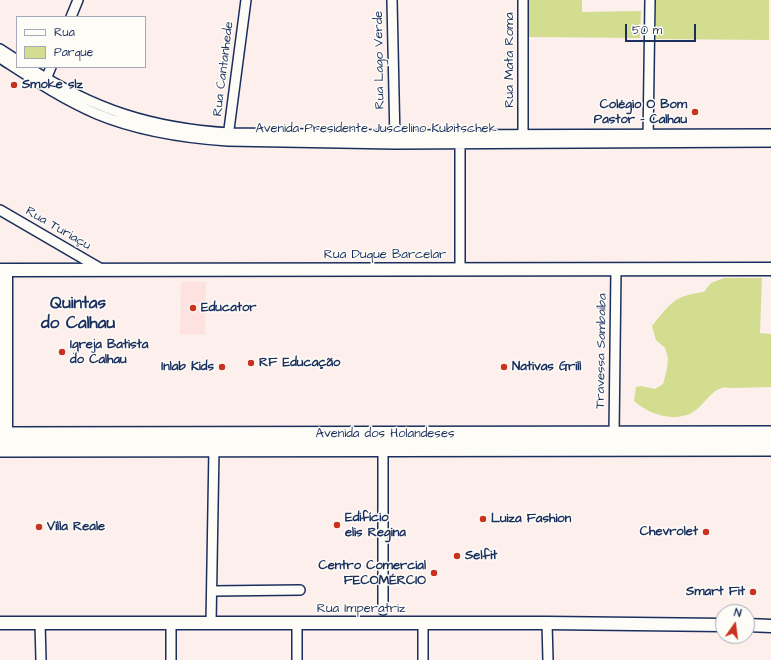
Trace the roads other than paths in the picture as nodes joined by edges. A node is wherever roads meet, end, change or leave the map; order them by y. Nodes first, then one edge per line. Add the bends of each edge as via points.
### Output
1 (78, 0) edge
2 (246, 0) edge
3 (392, 0) edge
4 (523, 0) edge
5 (650, 0) edge
6 (71, 16) edge
7 (0, 49) edge
8 (0, 58) edge
9 (16, 59) edge
10 (16, 67) edge
11 (19, 68) edge
12 (29, 68) edge
13 (51, 68) edge
14 (45, 82) junction
15 (771, 134) edge
16 (229, 137) junction
17 (460, 139) junction
18 (523, 139) junction
19 (648, 139) junction
20 (395, 140) junction
21 (771, 142) edge
22 (0, 210) edge
23 (460, 269) junction
24 (616, 269) junction
25 (771, 269) edge
26 (3, 270) edge
27 (103, 270) junction
28 (614, 434) junction
29 (771, 434) edge
30 (3, 435) edge
31 (214, 448) junction
32 (383, 448) junction
33 (752, 448) junction
34 (771, 448) edge
35 (0, 449) edge
36 (771, 453) edge
37 (300, 590) dead end
38 (212, 591) junction
39 (383, 610) dead end
40 (0, 623) edge
41 (40, 623) junction
42 (171, 623) junction
43 (211, 623) junction
44 (297, 623) junction
45 (423, 623) junction
46 (547, 623) junction
47 (715, 625) edge
48 (755, 625) edge
49 (771, 626) edge
50 (41, 660) edge
51 (171, 660) edge
52 (297, 660) edge
53 (423, 660) edge
54 (548, 660) edge

1 - 6 street
2 - 16 street, Rua Cantanhede
3 - 20 street, Rua Lago Verde
4 - 18 street, Rua Mata Roma
5 - 19 street
7 - 9 street
8 - 10 street, Avenida Presidente Juscelino Kubitschek
11 - 14 street, Avenida Presidente Juscelino Kubitschek
12 - 14 street, Avenida Presidente Juscelino Kubitschek
13 - 14 street
14 - 16 street, Avenida Presidente Juscelino Kubitschek via 124,115
15 - 19 street, Avenida Presidente Juscelino Kubitschek
16 - 20 street, Avenida Presidente Juscelino Kubitschek
17 - 18 street, Avenida Presidente Juscelino Kubitschek
17 - 20 street, Avenida Presidente Juscelino Kubitschek
17 - 23 street
18 - 19 street, Avenida Presidente Juscelino Kubitschek
19 - 21 street, Avenida Presidente Juscelino Kubitschek
22 - 27 street, Rua Turiaçu
23 - 24 street, Rua Duque Barcelar
23 - 27 street, Rua Duque Barcelar
24 - 25 street, Rua Duque Barcelar
24 - 28 street, Travessa Sambaíba
26 - 27 street, Rua Duque Barcelar
26 - 30 street
28 - 29 main road, Avenida dos Holandeses
28 - 30 main road, Avenida dos Holandeses
31 - 32 main road, Avenida dos Holandeses
31 - 35 main road, Avenida dos Holandeses
31 - 38 street
32 - 33 main road, Avenida dos Holandeses
32 - 39 street
33 - 34 main road, Avenida dos Holandeses
33 - 36 main road
37 - 38 street
38 - 43 street
40 - 41 street, Rua Imperatriz
41 - 42 street, Rua Imperatriz
41 - 50 street
42 - 43 street, Rua Imperatriz
42 - 51 street
43 - 44 street, Rua Imperatriz
44 - 45 street, Rua Imperatriz
44 - 52 street
45 - 46 street, Rua Imperatriz
45 - 53 street
46 - 47 street, Rua Imperatriz
46 - 54 street
48 - 49 street

